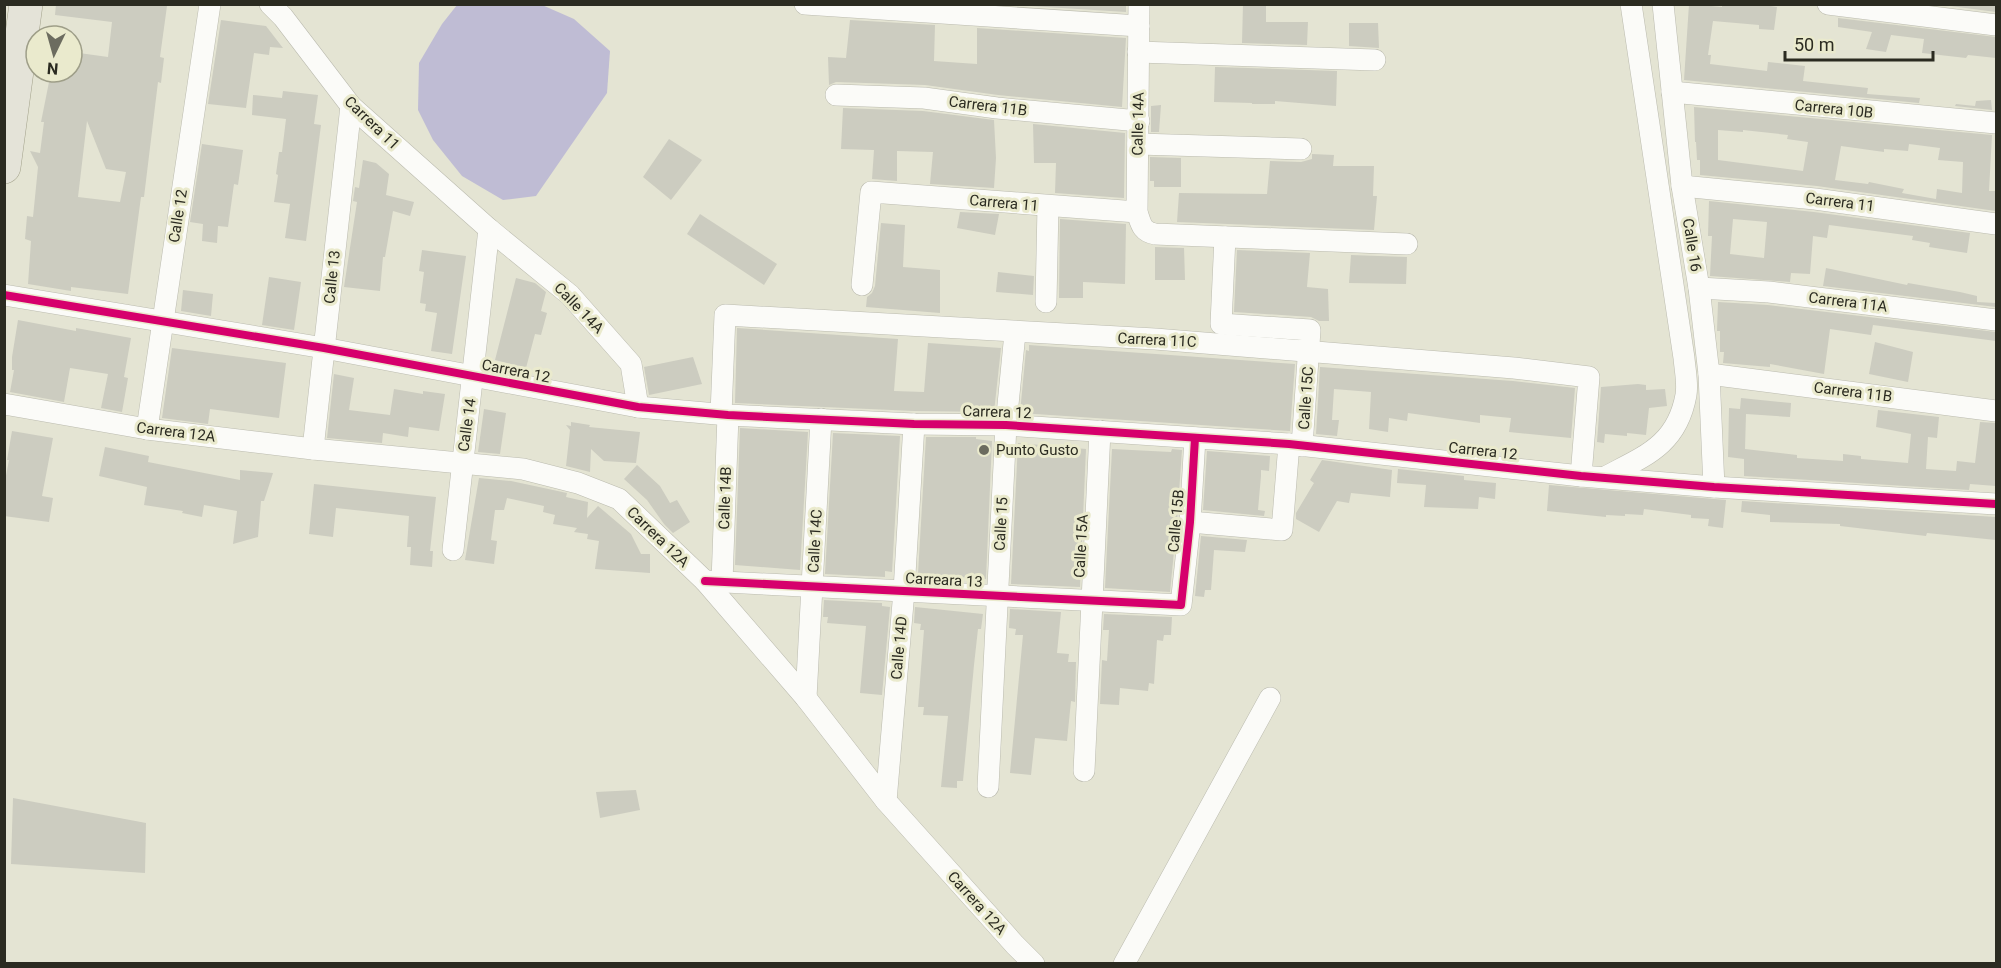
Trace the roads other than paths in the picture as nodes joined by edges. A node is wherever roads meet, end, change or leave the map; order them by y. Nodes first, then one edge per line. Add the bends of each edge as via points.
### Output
1 (26, 4) edge
2 (210, 4) edge
3 (270, 4) edge
4 (805, 4) edge
5 (1139, 4) edge
6 (1631, 4) edge
7 (1663, 4) edge
8 (1828, 4) edge
9 (1996, 25) edge
10 (1140, 26) junction
11 (1138, 52) junction
12 (1375, 60) dead end
13 (1671, 92) junction
14 (836, 95) dead end
15 (351, 106) junction
16 (1139, 121) junction
17 (1996, 123) edge
18 (1138, 144) junction
19 (1302, 149) dead end
20 (4, 167) edge
21 (1682, 186) junction
22 (1048, 206) junction
23 (1137, 212) junction
24 (1996, 224) edge
25 (489, 229) junction
26 (1225, 237) junction
27 (1407, 244) dead end
28 (862, 285) dead end
29 (1700, 288) junction
30 (4, 295) edge
31 (1046, 302) dead end
32 (725, 315) joint
33 (1996, 320) edge
34 (162, 321) junction
35 (1015, 333) junction
36 (324, 348) junction
37 (1310, 351) junction
38 (1709, 374) junction
39 (474, 376) junction
40 (4, 404) edge
41 (638, 407) junction
42 (1996, 411) edge
43 (725, 414) junction
44 (821, 419) junction
45 (914, 424) junction
46 (1006, 425) junction
47 (147, 429) junction
48 (1100, 431) junction
49 (1195, 438) junction
50 (1296, 445) junction
51 (313, 449) junction
52 (461, 463) junction
53 (1581, 476) junction
54 (1605, 477) junction
55 (1714, 487) junction
56 (1996, 504) edge
57 (1190, 522) junction
58 (453, 550) dead end
59 (713, 582) junction
60 (812, 587) junction
61 (904, 591) junction
62 (997, 596) junction
63 (1091, 601) junction
64 (1181, 605) joint
65 (806, 698) junction
66 (1270, 698) dead end
67 (1084, 771) dead end
68 (988, 787) dead end
69 (886, 801) junction
70 (1034, 963) edge
71 (1124, 963) edge

1 - 20 main road
2 - 34 street, Calle 12
3 - 15 street, Carrera 11
4 - 10 street
5 - 10 street, Calle 14A
6 - 54 street via 1686,394 1675,429 1654,451
7 - 13 street, Calle 16
8 - 9 street
10 - 11 street, Calle 14A
11 - 12 street
11 - 16 street, Calle 14A
13 - 17 street, Carrera 10B
13 - 21 street, Calle 16
14 - 16 street, Carrera 11B via 924,98
15 - 25 street, Carrera 11
15 - 36 street, Calle 13
16 - 18 street, Calle 14A
18 - 19 street
18 - 23 street, Calle 14A
21 - 24 street, Carrera 11 via 1815,199
21 - 29 street, Calle 16
22 - 23 street, Carrera 11
22 - 28 street, Carrera 11 via 871,192
22 - 31 street
23 - 26 street via 1148,233
25 - 39 street, Calle 14
25 - 41 street, Calle 14A via 570,295 631,364
26 - 27 street
26 - 37 street via 1221,324 1310,330
29 - 33 street, Carrera 11A via 1769,292
29 - 38 street, Calle 16
30 - 34 street, Carrera 12
32 - 35 street, Carrera 11C
32 - 43 street, Calle 14B
34 - 36 street, Carrera 12
34 - 47 street, Calle 12
35 - 37 street, Carrera 11C
35 - 46 street, Calle 15
36 - 39 street, Carrera 12
36 - 51 street, Calle 13
37 - 50 street, Calle 15C
37 - 53 street, Carrera 11C via 1589,377
38 - 42 street, Carrera 11B
38 - 55 street, Calle 16
39 - 41 street, Carrera 12
39 - 52 street, Calle 14
40 - 47 street, Carrera 12A
41 - 43 street, Carrera 12
43 - 44 street, Carrera 12
43 - 59 street, Calle 14B
44 - 45 street, Carrera 12
44 - 60 street, Calle 14C
45 - 46 street, Carrera 12
45 - 61 street, Calle 14D
46 - 48 street, Carrera 12
46 - 62 street, Calle 15
47 - 51 street, Carrera 12A
48 - 49 street, Carrera 12
48 - 63 street, Calle 15A
49 - 50 street, Carrera 12
49 - 57 street, Calle 15B
50 - 53 street, Carrera 12
50 - 57 street, Calle 15C via 1282,530
51 - 52 street, Carrera 12A
52 - 58 street, Calle 14
52 - 59 street, Carrera 12A via 523,469 578,483 619,499
53 - 54 street, Carrera 12
54 - 55 street, Carrera 12
55 - 56 street, Carrera 12
57 - 64 street, Calle 15B
59 - 60 street, Carreara 13
59 - 65 street, Carrera 12A
60 - 61 street, Carreara 13
60 - 65 street, Calle 14C
61 - 62 street, Carreara 13
61 - 69 street, Calle 14D
62 - 63 street, Carreara 13
62 - 68 street, Calle 15
63 - 64 street, Carreara 13
63 - 67 street, Calle 15A
65 - 69 street, Carrera 12A
66 - 71 street
69 - 70 street, Carrera 12A

